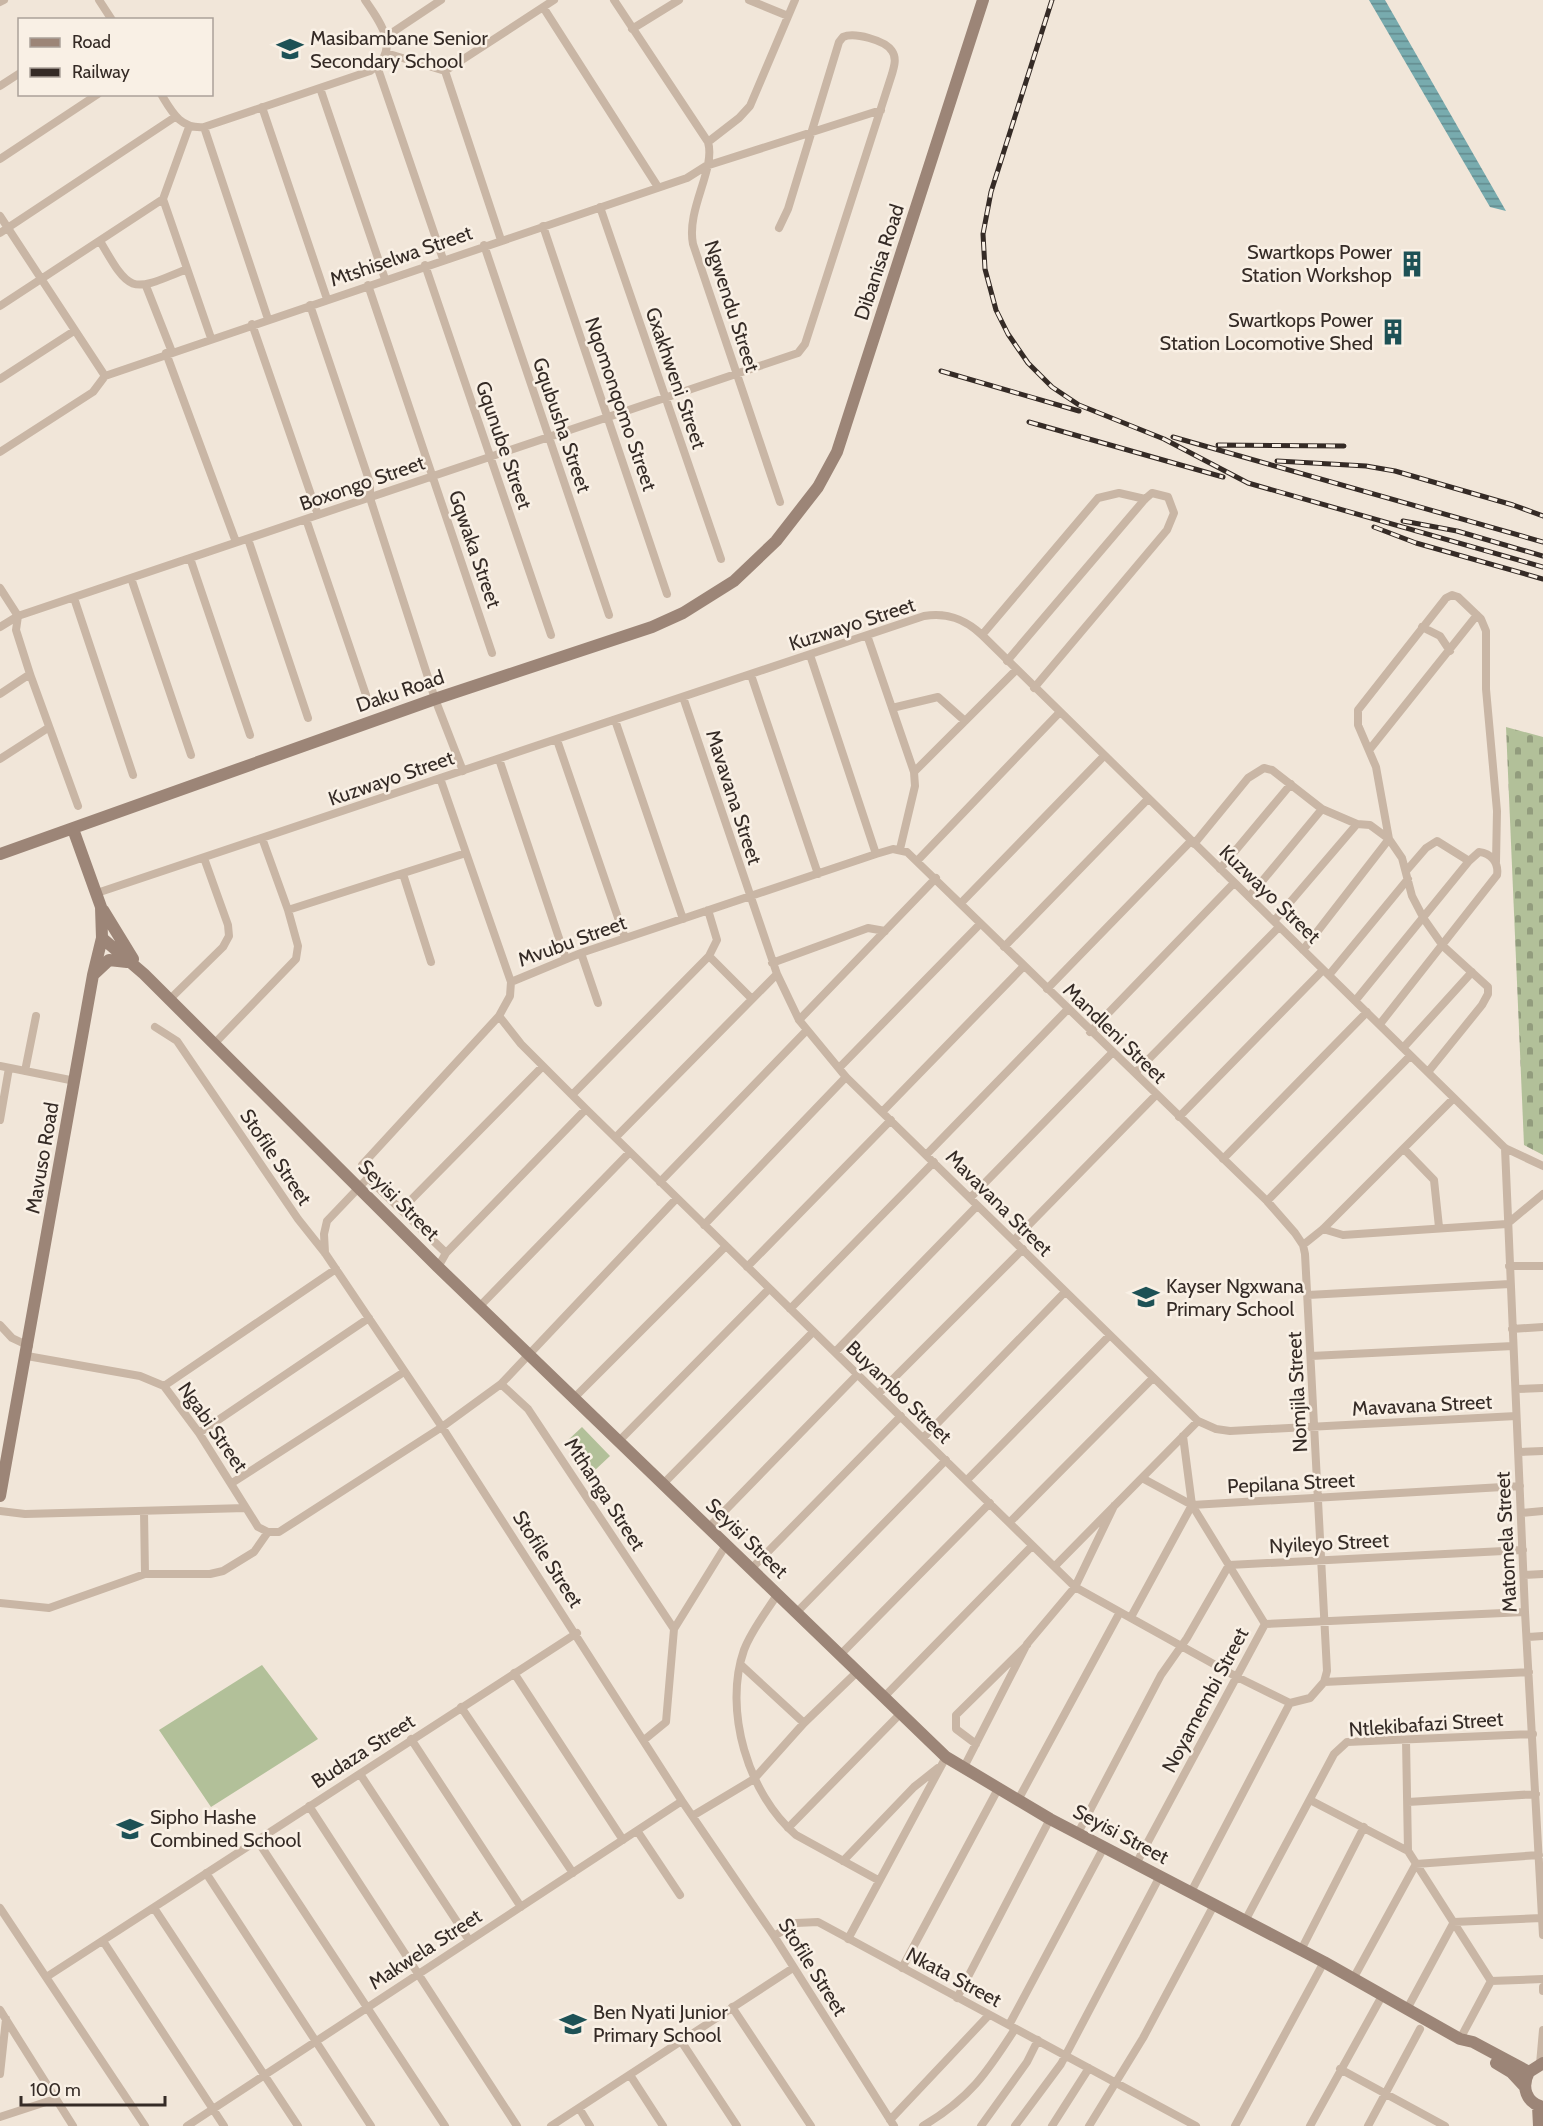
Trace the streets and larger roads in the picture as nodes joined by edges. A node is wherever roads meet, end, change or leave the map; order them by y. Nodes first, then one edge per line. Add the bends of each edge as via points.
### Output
1 (99, 0) edge
2 (365, 0) edge
3 (441, 0) edge
4 (554, 0) edge
5 (614, 0) edge
6 (679, 0) edge
7 (749, 0) edge
8 (795, 0) edge
9 (983, 0) edge
10 (543, 7) junction
11 (788, 16) junction
12 (107, 18) edge
13 (633, 29) junction
14 (387, 36) junction
15 (386, 53) junction
16 (377, 66) junction
17 (445, 71) junction
18 (18, 74) edge
19 (0, 86) edge
20 (320, 88) junction
21 (96, 96) edge
22 (162, 96) edge
23 (262, 107) junction
24 (881, 110) junction
25 (175, 117) junction
26 (189, 127) junction
27 (204, 127) junction
28 (812, 132) junction
29 (708, 142) junction
30 (0, 159) edge
31 (706, 166) junction
32 (658, 187) junction
33 (163, 200) junction
34 (600, 207) junction
35 (0, 216) edge
36 (543, 226) junction
37 (779, 228) dead end
38 (4, 230) edge
39 (501, 240) junction
40 (100, 241) junction
41 (483, 245) junction
42 (443, 259) junction
43 (425, 265) junction
44 (187, 269) junction
45 (385, 279) junction
46 (40, 280) junction
47 (368, 285) junction
48 (146, 286) junction
49 (327, 299) junction
50 (310, 305) junction
51 (0, 306) edge
52 (268, 319) junction
53 (252, 324) junction
54 (74, 331) junction
55 (211, 338) junction
56 (169, 352) junction
57 (736, 374) junction
58 (105, 376) junction
59 (0, 379) edge
60 (665, 398) junction
61 (608, 418) junction
62 (549, 438) junction
63 (0, 452) edge
64 (491, 457) junction
65 (433, 477) junction
66 (370, 498) junction
67 (1145, 499) junction
68 (780, 502) dead end
69 (318, 515) junction
70 (306, 519) junction
71 (790, 525) joint
72 (248, 539) junction
73 (236, 542) junction
74 (190, 558) junction
75 (721, 559) dead end
76 (131, 578) junction
77 (0, 588) edge
78 (667, 594) dead end
79 (74, 598) junction
80 (609, 615) dead end
81 (1477, 615) junction
82 (18, 616) junction
83 (0, 627) edge
84 (1422, 627) junction
85 (551, 635) dead end
86 (867, 635) junction
87 (982, 635) junction
88 (1450, 651) junction
89 (492, 653) dead end
90 (810, 655) junction
91 (1007, 661) junction
92 (1016, 670) junction
93 (30, 674) junction
94 (751, 675) junction
95 (1034, 688) junction
96 (0, 694) edge
97 (366, 695) dead end
98 (683, 697) junction
99 (435, 699) junction
100 (892, 708) junction
101 (1059, 713) junction
102 (308, 718) dead end
103 (615, 720) junction
104 (965, 721) junction
105 (48, 728) junction
106 (250, 735) dead end
107 (557, 740) junction
108 (1370, 749) junction
109 (191, 755) dead end
110 (1103, 757) junction
111 (0, 759) edge
112 (499, 759) junction
113 (463, 771) junction
114 (914, 772) junction
115 (133, 775) dead end
116 (440, 778) junction
117 (1291, 784) junction
118 (1147, 800) junction
119 (78, 806) dead end
120 (1322, 809) junction
121 (1357, 824) junction
122 (73, 829) junction
123 (262, 838) junction
124 (1389, 839) junction
125 (1193, 842) junction
126 (900, 849) junction
127 (466, 853) junction
128 (0, 854) edge
129 (876, 854) junction
130 (204, 858) junction
131 (917, 861) junction
132 (1469, 861) junction
133 (1496, 862) junction
134 (1220, 869) junction
135 (403, 874) junction
136 (818, 874) junction
137 (1407, 875) junction
138 (936, 878) junction
139 (1234, 883) junction
140 (97, 893) junction
141 (750, 897) junction
142 (1249, 897) junction
143 (961, 903) junction
144 (101, 907) junction
145 (288, 910) junction
146 (708, 910) junction
147 (683, 919) junction
148 (1424, 919) junction
149 (980, 924) junction
150 (1276, 924) junction
151 (885, 931) junction
152 (102, 938) junction
153 (625, 938) junction
154 (1443, 946) junction
155 (1004, 947) junction
156 (1303, 950) junction
157 (581, 953) junction
158 (709, 956) junction
159 (566, 959) junction
160 (130, 962) junction
161 (431, 962) dead end
162 (772, 963) junction
163 (1024, 966) junction
164 (1472, 972) junction
165 (1326, 973) junction
166 (144, 974) junction
167 (777, 974) junction
168 (93, 975) junction
169 (511, 981) junction
170 (1047, 989) junction
171 (751, 998) junction
172 (169, 1000) junction
173 (1355, 1001) junction
174 (598, 1003) dead end
175 (1067, 1010) junction
176 (1366, 1012) junction
177 (36, 1016) dead end
178 (499, 1016) junction
179 (799, 1020) junction
180 (1380, 1024) junction
181 (155, 1027) dead end
182 (807, 1030) junction
183 (1090, 1032) junction
184 (214, 1044) junction
185 (1404, 1048) junction
186 (1112, 1053) junction
187 (1410, 1056) junction
188 (543, 1066) junction
189 (5, 1067) edge
190 (839, 1068) junction
191 (25, 1071) junction
192 (1428, 1072) junction
193 (1135, 1073) junction
194 (846, 1077) junction
195 (75, 1081) junction
196 (572, 1095) junction
197 (1156, 1095) junction
198 (1454, 1098) junction
199 (586, 1109) junction
200 (883, 1112) junction
201 (1179, 1117) junction
202 (0, 1120) edge
203 (891, 1120) junction
204 (616, 1137) junction
205 (1505, 1148) junction
206 (1404, 1149) junction
207 (629, 1153) junction
208 (926, 1155) junction
209 (1223, 1160) junction
210 (934, 1162) junction
211 (1543, 1166) edge
212 (368, 1178) junction
213 (660, 1182) junction
214 (359, 1189) junction
215 (1543, 1194) edge
216 (970, 1198) junction
217 (676, 1199) junction
218 (1267, 1202) junction
219 (977, 1206) junction
220 (402, 1209) junction
221 (1507, 1224) junction
222 (704, 1225) junction
223 (1439, 1227) junction
224 (1323, 1229) junction
225 (1014, 1240) junction
226 (1303, 1245) junction
227 (725, 1247) junction
228 (1023, 1249) junction
229 (326, 1253) junction
230 (446, 1253) junction
231 (1509, 1266) junction
232 (1543, 1266) edge
233 (438, 1267) junction
234 (747, 1267) junction
235 (336, 1269) junction
236 (1510, 1284) junction
237 (769, 1289) junction
238 (1065, 1292) junction
239 (1308, 1295) junction
240 (480, 1306) junction
241 (790, 1309) junction
242 (369, 1318) junction
243 (0, 1325) edge
244 (1543, 1327) edge
245 (1512, 1329) junction
246 (813, 1332) junction
247 (1110, 1335) junction
248 (1513, 1346) junction
249 (28, 1351) junction
250 (528, 1352) junction
251 (835, 1352) junction
252 (1311, 1356) junction
253 (404, 1372) junction
254 (858, 1374) junction
255 (1154, 1378) junction
256 (501, 1384) junction
257 (164, 1386) junction
258 (1543, 1388) edge
259 (1516, 1389) junction
260 (878, 1394) junction
261 (574, 1398) junction
262 (901, 1416) junction
263 (1516, 1416) junction
264 (1198, 1421) junction
265 (442, 1427) junction
266 (1316, 1428) junction
267 (199, 1433) junction
268 (1183, 1436) junction
269 (923, 1437) junction
270 (618, 1442) junction
271 (1543, 1451) edge
272 (1519, 1452) junction
273 (946, 1460) junction
274 (1142, 1478) junction
275 (967, 1480) junction
276 (232, 1483) junction
277 (663, 1484) junction
278 (1520, 1486) junction
279 (0, 1496) edge
280 (1319, 1499) junction
281 (990, 1503) junction
282 (1192, 1505) junction
283 (1114, 1506) junction
284 (246, 1508) junction
285 (0, 1511) edge
286 (144, 1511) junction
287 (1543, 1512) edge
288 (1522, 1513) junction
289 (1010, 1522) junction
290 (708, 1528) junction
291 (268, 1532) junction
292 (726, 1545) junction
293 (1032, 1546) junction
294 (1523, 1550) junction
295 (1322, 1559) junction
296 (1229, 1565) junction
297 (1055, 1566) junction
298 (751, 1569) junction
299 (145, 1574) junction
300 (1543, 1574) edge
301 (1524, 1575) junction
302 (1075, 1587) junction
303 (777, 1594) junction
304 (0, 1603) edge
305 (1119, 1612) junction
306 (1525, 1612) junction
307 (795, 1613) junction
308 (1131, 1617) junction
309 (1324, 1621) junction
310 (1265, 1623) junction
311 (674, 1629) junction
312 (577, 1633) junction
313 (1543, 1636) edge
314 (1528, 1637) junction
315 (1027, 1644) junction
316 (1182, 1644) junction
317 (839, 1656) junction
318 (741, 1665) junction
319 (1529, 1671) junction
320 (514, 1673) junction
321 (856, 1673) junction
322 (1237, 1677) junction
323 (1324, 1682) junction
324 (884, 1698) junction
325 (1543, 1702) edge
326 (1290, 1703) junction
327 (1531, 1703) junction
328 (461, 1707) junction
329 (901, 1713) junction
330 (804, 1723) junction
331 (1533, 1734) junction
332 (411, 1739) junction
333 (644, 1740) junction
334 (1406, 1740) junction
335 (976, 1744) junction
336 (943, 1762) junction
337 (963, 1769) junction
338 (1539, 1769) edge
339 (360, 1774) junction
340 (754, 1779) junction
341 (998, 1789) junction
342 (1536, 1794) junction
343 (1018, 1800) junction
344 (1310, 1800) junction
345 (682, 1801) junction
346 (1408, 1802) junction
347 (309, 1806) junction
348 (694, 1815) junction
349 (1050, 1819) junction
350 (1364, 1827) junction
351 (788, 1828) junction
352 (1540, 1830) edge
353 (638, 1832) junction
354 (1078, 1833) junction
355 (257, 1840) junction
356 (623, 1840) junction
357 (1104, 1847) junction
358 (1408, 1851) junction
359 (1539, 1855) junction
360 (843, 1861) junction
361 (1136, 1864) junction
362 (1416, 1864) junction
363 (206, 1873) junction
364 (573, 1873) junction
365 (1160, 1876) junction
366 (878, 1880) junction
367 (1542, 1890) edge
368 (1191, 1892) junction
369 (680, 1895) dead end
370 (1214, 1905) junction
371 (521, 1907) junction
372 (0, 1908) edge
373 (154, 1908) junction
374 (1542, 1918) edge
375 (1245, 1921) junction
376 (1454, 1922) junction
377 (1543, 1935) edge
378 (774, 1936) junction
379 (848, 1939) junction
380 (469, 1940) junction
381 (103, 1941) junction
382 (1300, 1950) junction
383 (1323, 1962) junction
384 (793, 1968) junction
385 (902, 1968) junction
386 (418, 1974) junction
387 (48, 1976) junction
388 (1353, 1979) junction
389 (1543, 1979) edge
390 (1495, 1981) junction
391 (1382, 1996) junction
392 (957, 1998) junction
393 (367, 2006) junction
394 (732, 2007) junction
395 (1407, 2009) junction
396 (0, 2010) edge
397 (989, 2015) junction
398 (6, 2019) junction
399 (1012, 2027) junction
400 (1419, 2029) dead end
401 (1543, 2030) edge
402 (1460, 2038) junction
403 (315, 2040) junction
404 (1038, 2040) junction
405 (681, 2041) junction
406 (1066, 2054) junction
407 (1541, 2064) edge
408 (1089, 2068) junction
409 (1340, 2069) junction
410 (1529, 2072) junction
411 (0, 2074) edge
412 (264, 2074) junction
413 (630, 2074) junction
414 (1117, 2084) junction
415 (1524, 2086) junction
416 (1385, 2094) junction
417 (55, 2098) junction
418 (1541, 2107) edge
419 (213, 2108) junction
420 (579, 2108) junction
421 (0, 2116) edge
422 (1429, 2122) edge
423 (892, 2123) edge
424 (73, 2126) edge
425 (145, 2126) edge
426 (187, 2126) edge
427 (224, 2126) edge
428 (298, 2126) edge
429 (371, 2126) edge
430 (445, 2126) edge
431 (518, 2126) edge
432 (551, 2126) edge
433 (590, 2126) edge
434 (663, 2126) edge
435 (737, 2126) edge
436 (811, 2126) edge
437 (923, 2126) edge
438 (981, 2126) edge
439 (1015, 2126) edge
440 (1052, 2126) edge
441 (1089, 2126) edge
442 (1196, 2126) edge
443 (1234, 2126) edge
444 (1310, 2126) edge
445 (1368, 2126) edge
446 (1445, 2126) edge
447 (1539, 2126) edge

1 - 12 street
2 - 14 street
3 - 14 street
4 - 10 street
5 - 13 street
6 - 13 street
7 - 11 street
8 - 11 street
9 - 71 street, Dibanisa Road via 847,426 829,469
10 - 17 street
10 - 32 street
11 - 29 street via 750,106
13 - 29 street
14 - 15 street
15 - 16 street
15 - 17 street
16 - 20 street
16 - 42 street
17 - 39 street
18 - 19 street
20 - 23 street
20 - 45 street
21 - 30 street
22 - 25 street
23 - 27 street
23 - 49 street
24 - 28 street, Mtshiselwa Street
24 - 28 street via 895,64 893,52 885,45 848,35 839,42
24 - 57 street, Boxongo Street via 802,350
25 - 26 street
25 - 38 street
26 - 27 street
26 - 33 street
27 - 52 street
28 - 31 street, Mtshiselwa Street
28 - 37 street
29 - 31 street, Ngwendu Street
31 - 32 street, Mtshiselwa Street via 687,178
31 - 57 street, Ngwendu Street via 691,237
32 - 34 street, Mtshiselwa Street
33 - 40 street
33 - 44 street
34 - 36 street, Mtshiselwa Street
34 - 60 street, Gxakhweni Street
35 - 38 street
36 - 39 street, Mtshiselwa Street
36 - 61 street, Nqomonqomo Street
38 - 46 street
39 - 41 street, Mtshiselwa Street
40 - 46 street
40 - 48 street via 123,278
41 - 42 street, Mtshiselwa Street
41 - 62 street, Gqubusha Street
42 - 43 street, Mtshiselwa Street
43 - 45 street, Mtshiselwa Street
43 - 64 street, Gqunube Street
44 - 48 street
44 - 55 street
45 - 47 street, Mtshiselwa Street
46 - 51 street
46 - 54 street
47 - 49 street, Mtshiselwa Street
47 - 65 street, Gqwaka Street
48 - 56 street
49 - 50 street, Mtshiselwa Street
50 - 52 street, Mtshiselwa Street
50 - 66 street via 370,483
52 - 53 street, Mtshiselwa Street
53 - 55 street, Mtshiselwa Street
53 - 69 street
54 - 58 street
54 - 59 street
55 - 56 street, Mtshiselwa Street
56 - 58 street, Mtshiselwa Street
56 - 73 street
57 - 60 street, Boxongo Street
57 - 68 street, Ngwendu Street
58 - 63 street via 93,392
60 - 61 street, Boxongo Street
60 - 75 street, Gxakhweni Street
61 - 62 street, Boxongo Street
61 - 78 street, Nqomonqomo Street
62 - 64 street, Boxongo Street
62 - 80 street, Gqubusha Street
64 - 65 street, Boxongo Street
64 - 85 street, Gqunube Street
65 - 66 street, Boxongo Street
65 - 89 street, Gqwaka Street
66 - 69 street, Boxongo Street
66 - 99 street
67 - 87 street via 1119,493 1098,498
67 - 91 street
67 - 95 street via 1152,493 1168,497 1174,513 1170,525 1135,572
69 - 70 street, Boxongo Street
70 - 72 street, Boxongo Street
70 - 97 street
71 - 99 street, Daku Road via 734,581 683,613 652,627
72 - 73 street, Boxongo Street
72 - 102 street
73 - 74 street, Boxongo Street
74 - 76 street, Boxongo Street
74 - 106 street
76 - 79 street, Boxongo Street
76 - 109 street
77 - 82 street
79 - 82 street, Boxongo Street
79 - 115 street
81 - 84 street via 1452,596
81 - 88 street
81 - 133 street via 1488,639 1486,689 1497,811
82 - 83 street, Boxongo Street
82 - 93 street via 16,630
84 - 88 street via 1440,636
84 - 108 street via 1358,710 1358,725
86 - 87 street, Kuzwayo Street via 938,614 959,619
86 - 90 street, Kuzwayo Street
86 - 100 street
87 - 91 street, Kuzwayo Street
88 - 108 street
90 - 94 street, Kuzwayo Street
90 - 129 street
91 - 92 street, Kuzwayo Street
92 - 95 street, Kuzwayo Street
92 - 104 street
93 - 96 street
93 - 105 street
94 - 98 street, Kuzwayo Street
94 - 136 street
95 - 101 street, Kuzwayo Street
98 - 103 street, Kuzwayo Street
98 - 141 street, Mavavana Street
99 - 113 street
99 - 122 street, Daku Road
100 - 104 street via 938,697
100 - 114 street
101 - 110 street, Kuzwayo Street
101 - 131 street
103 - 107 street, Kuzwayo Street
103 - 147 street
104 - 114 street
105 - 111 street
105 - 119 street
107 - 112 street, Kuzwayo Street
107 - 153 street
108 - 124 street
110 - 118 street, Kuzwayo Street
110 - 143 street
112 - 113 street, Kuzwayo Street
112 - 159 street
113 - 116 street, Kuzwayo Street
114 - 126 street via 915,786
116 - 123 street, Kuzwayo Street
116 - 127 street
117 - 120 street
117 - 125 street via 1269,768 1256,771
117 - 134 street
118 - 125 street, Kuzwayo Street
118 - 155 street
120 - 121 street
120 - 142 street
121 - 124 street via 1370,825
121 - 150 street
122 - 128 street, Daku Road
122 - 140 street, Mavuso Road
123 - 130 street, Kuzwayo Street
123 - 145 street
124 - 137 street via 1402,858
124 - 156 street
125 - 134 street, Kuzwayo Street
125 - 170 street
126 - 129 street, Mvubu Street
126 - 131 street, Mandleni Street
127 - 135 street
127 - 169 street
129 - 136 street, Mvubu Street
130 - 140 street, Kuzwayo Street
130 - 172 street via 229,936 224,947
131 - 138 street, Mandleni Street
132 - 133 street via 1481,852
132 - 137 street via 1437,842 1426,848
132 - 148 street
133 - 154 street via 1497,875
134 - 139 street, Kuzwayo Street
135 - 145 street
135 - 161 street
136 - 141 street, Mvubu Street
137 - 148 street
137 - 165 street
138 - 143 street, Mandleni Street
138 - 151 street
139 - 142 street, Kuzwayo Street
139 - 183 street
140 - 144 street, Mavuso Road
141 - 146 street, Mvubu Street
141 - 162 street, Mavavana Street
142 - 150 street, Kuzwayo Street
143 - 149 street, Mandleni Street
144 - 152 street, Mavuso Road
144 - 166 street
145 - 184 street via 298,946 296,959
146 - 147 street, Mvubu Street
146 - 158 street via 717,940
147 - 153 street, Mvubu Street
148 - 154 street
148 - 173 street
149 - 155 street, Mandleni Street
149 - 190 street
150 - 156 street, Kuzwayo Street
150 - 193 street
151 - 162 street via 868,928
151 - 179 street
152 - 160 street, Seyisi Street
152 - 168 street, Mavuso Road
153 - 157 street, Mvubu Street
154 - 164 street
154 - 180 street
155 - 163 street, Mandleni Street
156 - 165 street, Kuzwayo Street
157 - 159 street, Mvubu Street
157 - 174 street
158 - 171 street
158 - 196 street
159 - 169 street, Mvubu Street
160 - 166 street, Seyisi Street
160 - 168 street via 109,960
162 - 167 street, Mavavana Street
163 - 170 street, Mandleni Street
163 - 200 street
164 - 185 street
164 - 192 street via 1486,983 1486,999
165 - 173 street, Kuzwayo Street
165 - 201 street
166 - 172 street, Seyisi Street
167 - 171 street
167 - 179 street, Mavavana Street
168 - 195 street, Mavuso Road
169 - 178 street, Mvubu Street via 510,996
170 - 175 street, Mandleni Street
171 - 204 street
172 - 184 street, Seyisi Street
173 - 176 street, Kuzwayo Street
175 - 183 street, Mandleni Street
175 - 208 street
176 - 180 street, Kuzwayo Street
176 - 209 street
177 - 191 street
178 - 188 street, Buyambo Street
178 - 212 street, Mvubu Street via 362,1165
179 - 182 street, Mavavana Street
180 - 185 street, Kuzwayo Street
181 - 229 street, Stofile Street via 177,1041 298,1219
182 - 190 street, Mavavana Street
182 - 213 street
183 - 186 street, Mandleni Street
184 - 214 street, Seyisi Street
185 - 187 street, Kuzwayo Street
186 - 193 street, Mandleni Street
186 - 216 street
187 - 192 street, Kuzwayo Street
187 - 218 street
188 - 196 street, Buyambo Street
188 - 220 street
189 - 191 street
189 - 202 street
190 - 194 street, Mavavana Street
191 - 195 street
192 - 198 street, Kuzwayo Street
193 - 197 street, Mandleni Street
194 - 200 street, Mavavana Street
194 - 222 street
195 - 249 street, Mavuso Road
196 - 199 street, Buyambo Street
197 - 201 street, Mandleni Street
197 - 225 street
198 - 205 street, Kuzwayo Street
198 - 206 street
199 - 204 street, Buyambo Street
199 - 230 street
200 - 203 street, Mavavana Street
201 - 209 street, Mandleni Street
203 - 208 street, Mavavana Street
203 - 234 street
204 - 207 street, Buyambo Street
205 - 211 street, Kuzwayo Street
205 - 221 street, Matomela Street
206 - 223 street via 1434,1179
206 - 224 street
207 - 213 street, Buyambo Street
207 - 240 street
208 - 210 street, Mavavana Street
209 - 218 street, Mandleni Street
210 - 216 street, Mavavana Street
210 - 241 street
212 - 214 street, Mvubu Street
212 - 220 street
213 - 217 street, Buyambo Street
214 - 229 street, Mvubu Street via 327,1221
214 - 233 street, Seyisi Street
215 - 221 street
216 - 219 street, Mavavana Street
217 - 222 street, Buyambo Street
217 - 250 street
218 - 226 street, Mandleni Street
219 - 225 street, Mavavana Street
219 - 251 street
220 - 230 street
221 - 223 street
221 - 231 street, Matomela Street
222 - 227 street, Buyambo Street
223 - 224 street via 1343,1235
224 - 226 street
225 - 228 street, Mavavana Street
226 - 239 street, Nomjila Street
227 - 234 street, Buyambo Street
227 - 261 street
228 - 238 street, Mavavana Street
228 - 260 street
229 - 235 street, Stofile Street
230 - 233 street
231 - 232 street
231 - 236 street, Matomela Street
233 - 240 street, Seyisi Street
234 - 237 street, Buyambo Street
235 - 242 street, Stofile Street
235 - 257 street
236 - 239 street
236 - 245 street, Matomela Street
237 - 241 street, Buyambo Street
237 - 270 street
238 - 247 street, Mavavana Street
238 - 269 street
239 - 252 street, Nomjila Street
240 - 250 street, Seyisi Street
241 - 246 street, Buyambo Street
242 - 253 street, Stofile Street
242 - 267 street
243 - 249 street
244 - 245 street
245 - 248 street, Matomela Street
246 - 251 street, Buyambo Street
246 - 277 street
247 - 255 street, Mavavana Street
247 - 275 street
248 - 252 street
248 - 259 street, Matomela Street
249 - 257 street, Ngabi Street via 140,1376
249 - 279 street, Mavuso Road
250 - 256 street
250 - 261 street, Seyisi Street
251 - 254 street, Buyambo Street
252 - 266 street, Nomjila Street
253 - 265 street, Stofile Street
253 - 276 street
254 - 260 street, Buyambo Street
254 - 290 street
255 - 264 street, Mavavana Street
255 - 289 street
256 - 265 street
256 - 311 street, Mthanga Street via 528,1408
257 - 267 street, Ngabi Street
258 - 259 street
259 - 263 street, Matomela Street
260 - 262 street, Buyambo Street
261 - 270 street, Seyisi Street
262 - 269 street, Buyambo Street
262 - 298 street
263 - 266 street, Mavavana Street
263 - 272 street, Matomela Street
264 - 266 street, Mavavana Street via 1230,1431
264 - 268 street
265 - 291 street via 279,1532
265 - 312 street, Stofile Street
266 - 280 street, Nomjila Street
267 - 276 street, Ngabi Street
268 - 274 street
268 - 282 street
269 - 273 street, Buyambo Street
270 - 277 street, Seyisi Street
271 - 272 street
272 - 278 street, Matomela Street
273 - 275 street, Buyambo Street
273 - 307 street
274 - 282 street
274 - 283 street
275 - 281 street, Buyambo Street
276 - 284 street, Ngabi Street
277 - 290 street, Seyisi Street
278 - 280 street, Pepilana Street
278 - 288 street, Matomela Street
280 - 282 street, Pepilana Street
280 - 295 street, Nomjila Street
281 - 289 street, Buyambo Street
281 - 317 street
282 - 296 street
282 - 308 street
283 - 297 street
283 - 302 street
284 - 286 street
284 - 291 street, Ngabi Street via 258,1527
285 - 286 street
286 - 299 street
287 - 288 street
288 - 294 street, Matomela Street
289 - 293 street, Buyambo Street
290 - 292 street, Seyisi Street
291 - 299 street via 254,1552 223,1572
292 - 298 street, Seyisi Street
292 - 311 street
293 - 297 street, Buyambo Street
293 - 324 street
294 - 295 street, Nyileyo Street
294 - 301 street, Matomela Street
295 - 296 street, Nyileyo Street
295 - 309 street, Nomjila Street
296 - 310 street
296 - 316 street
297 - 302 street, Buyambo Street
298 - 303 street, Seyisi Street
299 - 304 street via 49,1608
300 - 301 street
301 - 306 street, Matomela Street
302 - 305 street, Buyambo Street
302 - 315 street
303 - 307 street, Seyisi Street
303 - 318 street via 745,1647
305 - 308 street, Buyambo Street
305 - 343 street
306 - 309 street, Noyamembi Street
306 - 314 street, Matomela Street
307 - 317 street, Seyisi Street
308 - 316 street, Buyambo Street
309 - 310 street, Noyamembi Street
309 - 323 street, Nomjila Street
310 - 322 street, Noyamembi Street
311 - 333 street via 666,1722
312 - 320 street, Budaza Street
312 - 333 street, Stofile Street
313 - 314 street
314 - 319 street, Matomela Street
315 - 335 street
315 - 335 street via 956,1715 956,1730
316 - 322 street, Buyambo Street
316 - 354 street via 1161,1675
317 - 321 street, Seyisi Street
318 - 330 street
318 - 340 street via 736,1713
319 - 323 street
319 - 327 street, Matomela Street
320 - 328 street, Budaza Street
320 - 356 street
321 - 324 street, Seyisi Street
321 - 330 street
322 - 326 street, Buyambo Street
322 - 361 street, Noyamembi Street
323 - 326 street via 1310,1698
324 - 329 street, Seyisi Street
325 - 327 street
326 - 368 street
327 - 331 street, Matomela Street
328 - 332 street, Budaza Street
328 - 364 street
329 - 336 street, Seyisi Street
329 - 351 street
330 - 340 street
331 - 334 street, Ntlekibafazi Street
331 - 338 street, Matomela Street
332 - 339 street, Budaza Street
332 - 371 street
333 - 345 street, Stofile Street
334 - 344 street, Ntlekibafazi Street via 1347,1742 1334,1754
334 - 346 street
335 - 337 street
336 - 337 street, Seyisi Street
336 - 360 street
336 - 366 street
337 - 341 street, Seyisi Street
338 - 342 street, Matomela Street
339 - 347 street, Budaza Street
339 - 380 street
340 - 348 street
340 - 351 street
341 - 343 street, Seyisi Street
341 - 385 street
342 - 346 street
342 - 352 street, Matomela Street
343 - 349 street, Seyisi Street
344 - 350 street
344 - 375 street, Ntlekibafazi Street
345 - 348 street, Stofile Street
345 - 353 street, Makwela Street
346 - 358 street
347 - 355 street, Budaza Street
347 - 386 street
348 - 378 street, Stofile Street
349 - 354 street, Seyisi Street
349 - 392 street
350 - 358 street
350 - 382 street
351 - 360 street
352 - 359 street, Matomela Street
353 - 356 street, Makwela Street
353 - 369 street
354 - 357 street, Seyisi Street
355 - 363 street, Budaza Street
355 - 393 street
356 - 364 street, Makwela Street
357 - 361 street, Seyisi Street
357 - 399 street
358 - 362 street
359 - 362 street
359 - 367 street, Matomela Street
360 - 366 street
361 - 365 street, Seyisi Street
362 - 376 street
362 - 388 street
363 - 373 street, Budaza Street
363 - 403 street
364 - 371 street, Makwela Street
365 - 368 street, Seyisi Street
365 - 406 street
366 - 379 street
367 - 374 street, Matomela Street
368 - 370 street, Seyisi Street
370 - 375 street, Seyisi Street
370 - 414 street
371 - 380 street, Makwela Street
372 - 387 street
373 - 381 street, Budaza Street
373 - 412 street
374 - 376 street
374 - 377 street, Matomela Street
375 - 382 street, Seyisi Street
376 - 390 street
376 - 395 street
378 - 379 street, Nkata Street via 796,1923 810,1921
378 - 384 street, Stofile Street
379 - 385 street, Nkata Street
380 - 386 street, Makwela Street
381 - 387 street, Budaza Street
381 - 419 street
382 - 383 street, Seyisi Street
383 - 388 street, Seyisi Street
383 - 443 street
384 - 394 street
384 - 423 street, Stofile Street
385 - 392 street, Nkata Street
386 - 393 street, Makwela Street
386 - 431 street
387 - 425 street
388 - 391 street, Seyisi Street
389 - 390 street
390 - 402 street
391 - 395 street, Seyisi Street
391 - 409 street
392 - 397 street, Nkata Street
393 - 403 street, Makwela Street
393 - 430 street
394 - 405 street
394 - 436 street
395 - 402 street, Seyisi Street
396 - 398 street
397 - 399 street, Nkata Street
397 - 423 street
398 - 411 street
398 - 417 street
399 - 404 street, Nkata Street
399 - 437 street via 977,2085 952,2108
400 - 416 street
401 - 407 street
402 - 410 street, Seyisi Street
402 - 415 street, Seyisi Street via 1511,2072
403 - 412 street, Makwela Street
403 - 429 street
404 - 406 street, Nkata Street
404 - 438 street
405 - 413 street
405 - 435 street
406 - 408 street, Nkata Street
406 - 439 street via 1052,2079
407 - 410 street
408 - 414 street, Nkata Street
408 - 440 street
409 - 416 street
409 - 444 street
410 - 415 street
412 - 419 street, Makwela Street
412 - 428 street
413 - 420 street
413 - 434 street
414 - 441 street
414 - 442 street, Nkata Street
415 - 418 street, Seyisi Street via 1528,2098
416 - 422 street
416 - 445 street
417 - 421 street
417 - 424 street
418 - 447 street
419 - 426 street, Makwela Street
419 - 427 street
420 - 432 street
420 - 433 street
422 - 446 street

